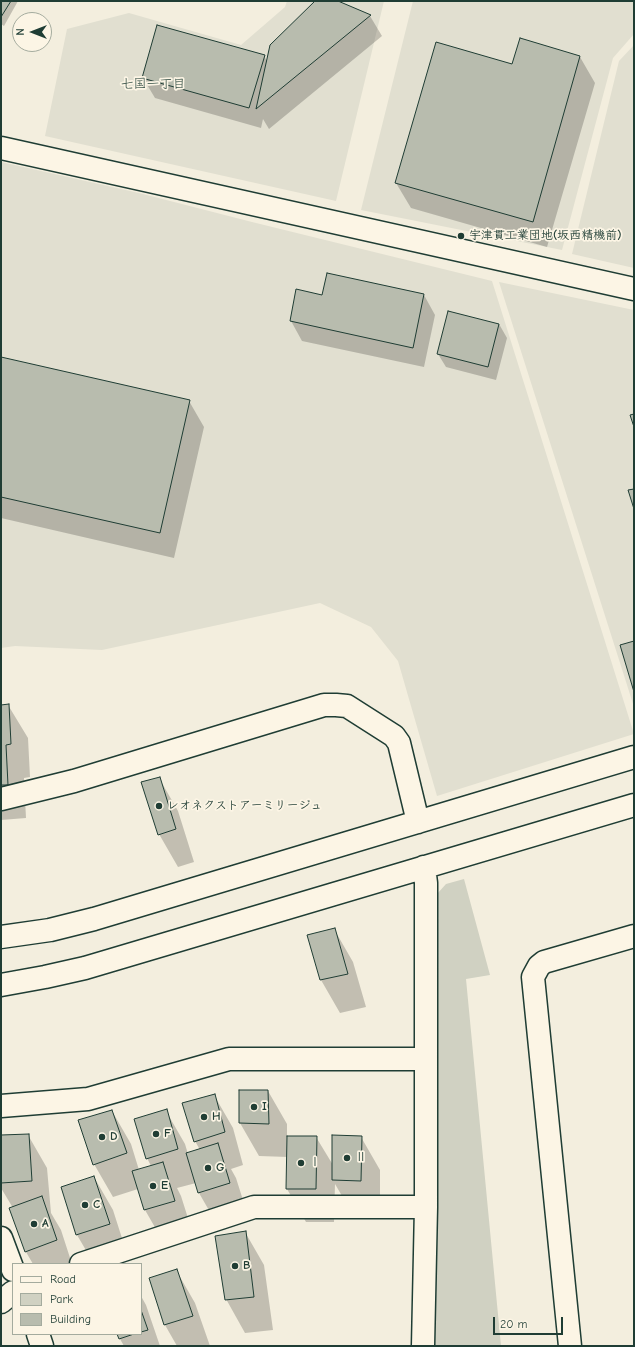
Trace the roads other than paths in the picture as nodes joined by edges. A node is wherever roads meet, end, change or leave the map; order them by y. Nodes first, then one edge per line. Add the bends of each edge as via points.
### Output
1 (1, 148) edge
2 (634, 289) edge
3 (634, 757) edge
4 (1, 799) edge
5 (634, 805) edge
6 (418, 822) junction
7 (424, 867) junction
8 (634, 936) edge
9 (1, 938) edge
10 (1, 985) edge
11 (426, 1059) junction
12 (1, 1106) edge
13 (426, 1207) junction
14 (1, 1238) edge
15 (84, 1263) edge
16 (12, 1267) edge
17 (12, 1293) edge
18 (1, 1302) edge
19 (38, 1335) edge
20 (42, 1346) edge
21 (423, 1346) edge
22 (570, 1346) edge

1 - 2 street
3 - 6 street
4 - 6 street via 74,781 324,705 336,704 347,706 394,736
5 - 7 street
6 - 9 street via 94,918 50,930
7 - 10 street via 84,968
7 - 11 street
8 - 22 street via 544,962 533,977
11 - 12 street via 229,1059 88,1099
11 - 13 street
13 - 15 street via 254,1207
13 - 21 street
14 - 16 street
17 - 18 street
19 - 20 street

